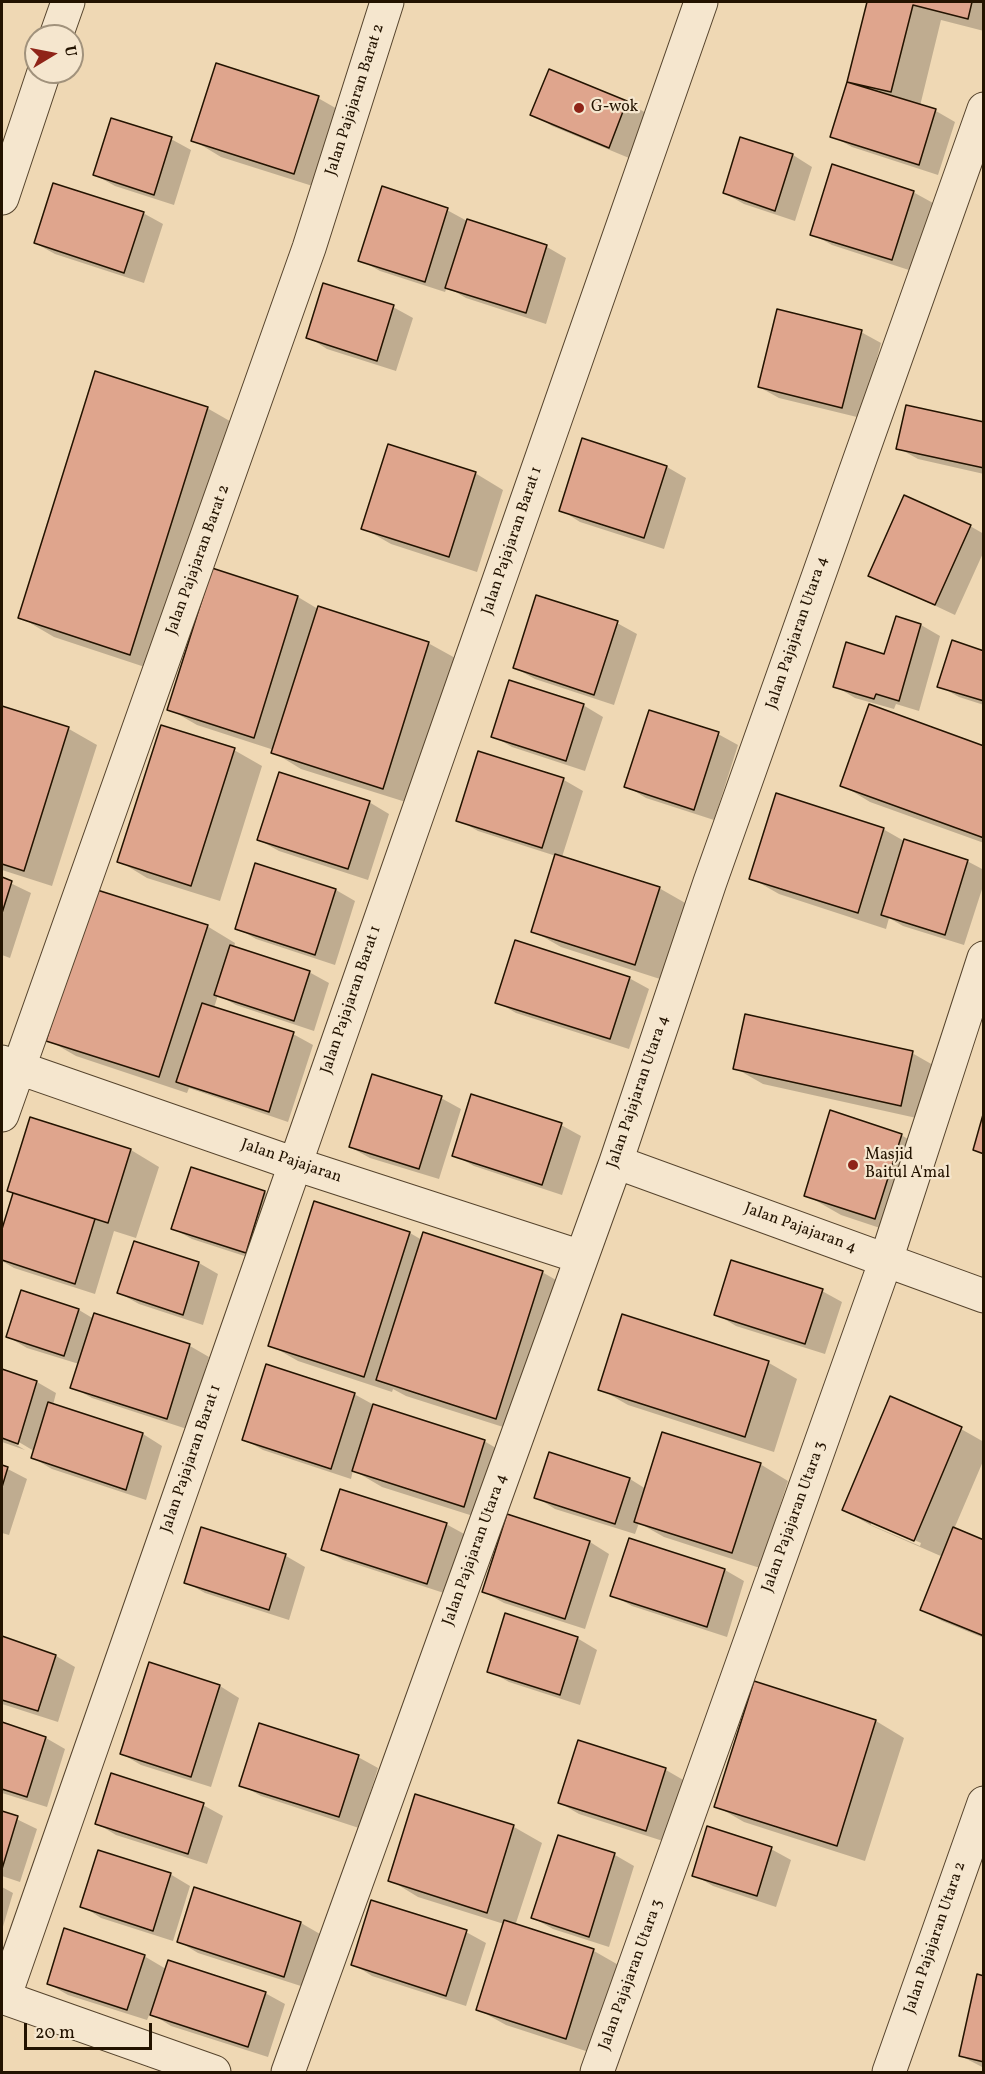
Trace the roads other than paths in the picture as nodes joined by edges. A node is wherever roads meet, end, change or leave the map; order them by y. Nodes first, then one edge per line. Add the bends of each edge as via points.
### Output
1 (68, 2) edge
2 (387, 2) edge
3 (701, 2) edge
4 (60, 24) edge
5 (40, 84) edge
6 (984, 109) edge
7 (972, 173) edge
8 (2, 198) edge
9 (984, 958) edge
10 (10, 1065) edge
11 (2, 1115) edge
12 (615, 1162) junction
13 (295, 1164) junction
14 (581, 1257) junction
15 (886, 1260) junction
16 (984, 1296) edge
17 (984, 1803) edge
18 (3, 1998) edge
19 (289, 2072) edge
20 (214, 2073) edge
21 (597, 2073) edge
22 (890, 2073) edge

1 - 4 street
2 - 10 street, Jalan Pajajaran Barat 2 via 305,259
3 - 13 street, Jalan Pajajaran Barat 1
5 - 8 street
6 - 7 street, Jalan Pajajaran Utara 4
7 - 12 street, Jalan Pajajaran Utara 4 via 710,882
9 - 15 street, Jalan Pajajaran Utara 3
10 - 11 street, Jalan Pajajaran Barat 2
10 - 13 street, Jalan Pajajaran
12 - 14 street, Jalan Pajajaran Utara 4
12 - 15 street, Jalan Pajajaran 4
13 - 14 street, Jalan Pajajaran
13 - 18 street, Jalan Pajajaran Barat 1
14 - 19 street, Jalan Pajajaran Utara 4
15 - 16 street, Jalan Pajajaran 4
15 - 21 street, Jalan Pajajaran Utara 3
17 - 22 street, Jalan Pajajaran Utara 2
18 - 20 street

